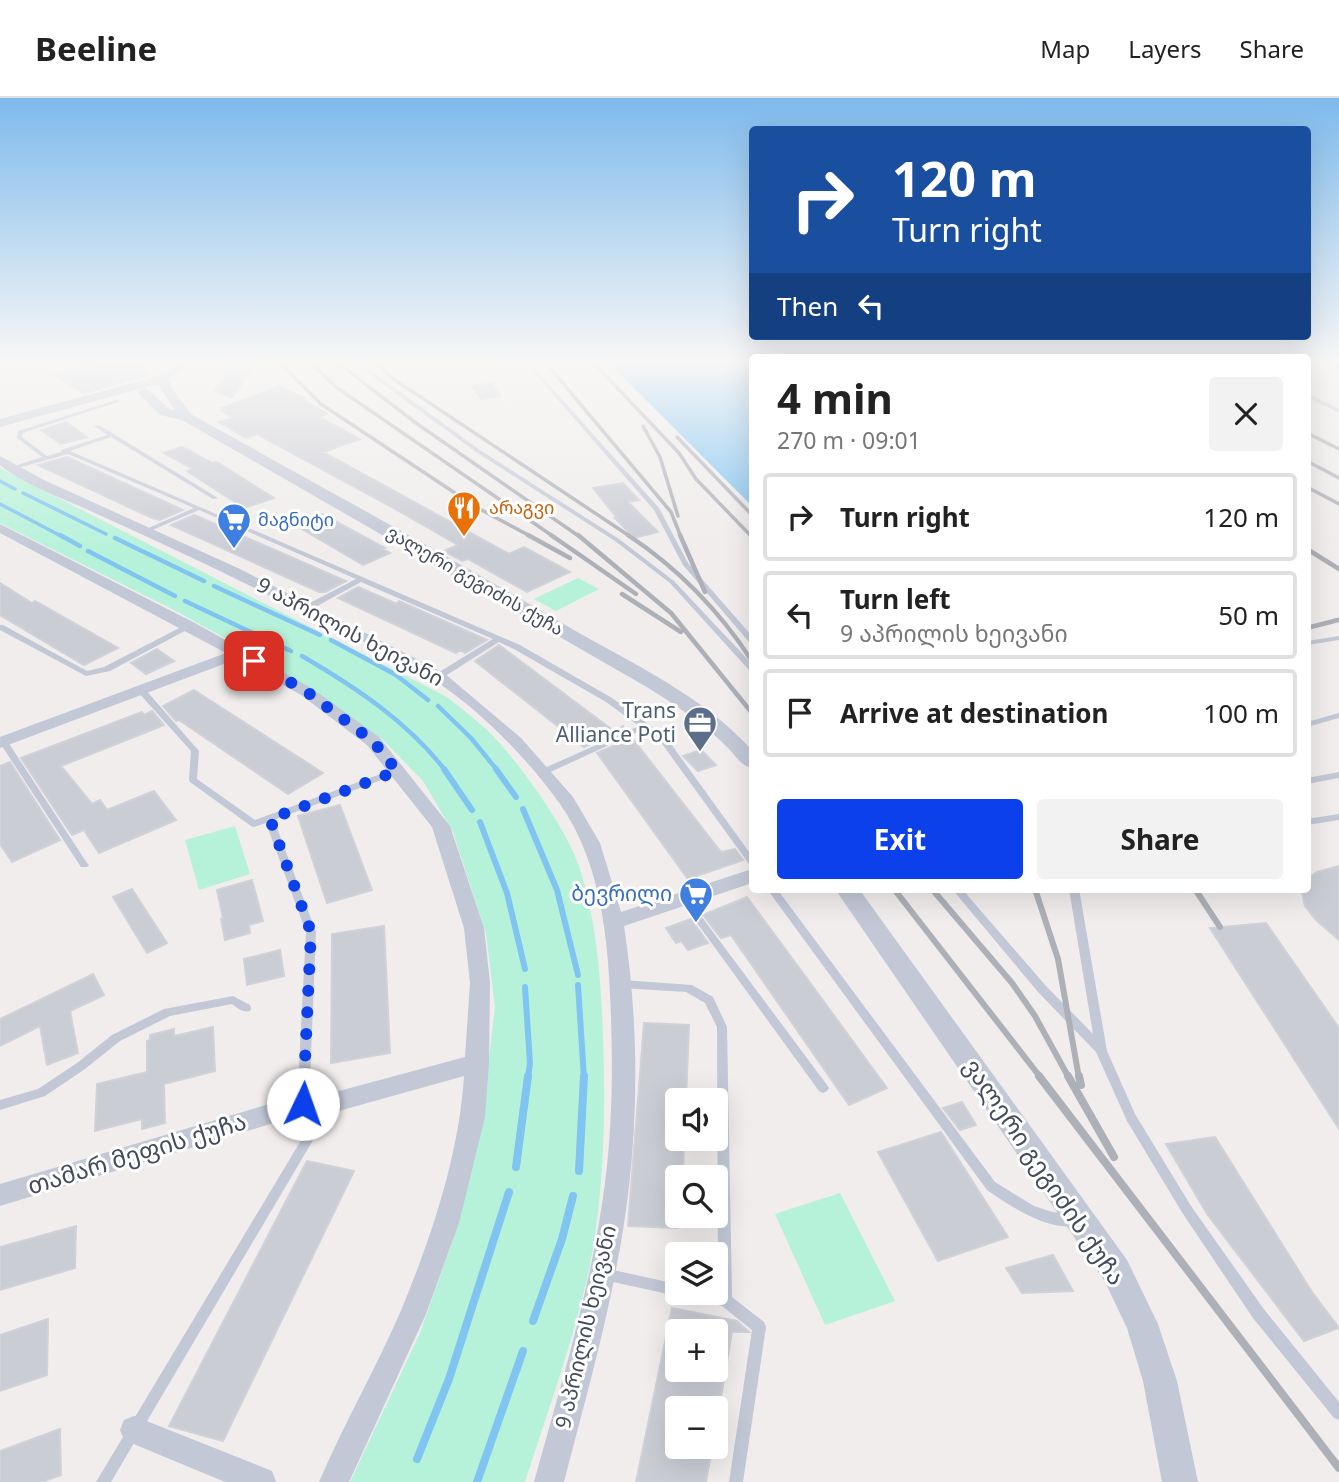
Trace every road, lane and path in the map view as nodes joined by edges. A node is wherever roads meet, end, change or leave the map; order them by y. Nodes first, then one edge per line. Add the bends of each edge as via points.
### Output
1 (43, 425) edge
2 (199, 425) edge
3 (442, 425) edge
4 (582, 425) edge
5 (97, 426) dead end
6 (113, 435) junction
7 (61, 452) junction
8 (45, 457) junction
9 (6, 464) edge
10 (215, 498) dead end
11 (199, 508) junction
12 (0, 528) edge
13 (148, 530) junction
14 (361, 579) junction
15 (307, 608) junction
16 (190, 626) junction
17 (0, 627) edge
18 (749, 637) edge
19 (1339, 638) edge
20 (499, 639) junction
21 (1311, 642) edge
22 (239, 653) junction
23 (749, 665) edge
24 (439, 676) junction
25 (141, 690) junction
26 (1339, 715) edge
27 (1311, 724) edge
28 (645, 726) junction
29 (1, 742) edge
30 (749, 759) edge
31 (397, 771) junction
32 (543, 772) junction
33 (1339, 775) edge
34 (1311, 780) edge
35 (1339, 817) edge
36 (270, 819) junction
37 (1311, 821) edge
38 (749, 858) edge
39 (84, 865) dead end
40 (749, 877) edge
41 (775, 893) edge
42 (850, 893) edge
43 (960, 893) edge
44 (1075, 893) edge
45 (684, 899) junction
46 (613, 922) junction
47 (622, 985) junction
48 (246, 1008) dead end
49 (1101, 1051) junction
50 (478, 1063) junction
51 (823, 1088) dead end
52 (303, 1104) junction
53 (328, 1104) junction
54 (0, 1105) edge
55 (0, 1195) edge
56 (1081, 1222) junction
57 (724, 1242) edge
58 (603, 1274) junction
59 (665, 1287) edge
60 (728, 1303) edge
61 (1339, 1413) edge
62 (134, 1430) junction
63 (103, 1482) edge
64 (261, 1482) edge
65 (334, 1482) edge
66 (548, 1482) edge
67 (736, 1482) edge
68 (1180, 1482) edge

1 - 8 lane via 20,432 19,437
2 - 30 street, ვალერი გეგიძის ქუჩა via 700,713
3 - 23 lane via 617,540 672,582
4 - 18 lane via 657,509 685,564
5 - 6 lane
6 - 7 lane
6 - 10 lane
7 - 8 lane
7 - 11 lane
8 - 9 lane
9 - 13 street, 9 აპრილის ხეივანი
11 - 13 lane
11 - 14 lane
12 - 16 street
13 - 15 street, 9 აპრილის ხეივანი
14 - 15 lane
14 - 20 lane
15 - 24 street, 9 აპრილის ხეივანი
16 - 17 lane via 107,669 86,674
16 - 22 street
19 - 21 lane
20 - 24 lane
20 - 28 lane via 610,700
22 - 25 street
22 - 31 street via 307,692 373,741
24 - 32 street, 9 აპრილის ხეივანი via 467,696
25 - 29 street
25 - 36 lane via 195,751 193,780 254,824
26 - 27 lane
28 - 32 lane
28 - 38 lane via 663,738
29 - 39 lane
31 - 36 lane
31 - 50 street via 441,826 474,928 480,983
32 - 46 street, 9 აპრილის ხეივანი via 579,818
33 - 34 lane
35 - 37 lane
36 - 52 lane via 311,932
40 - 45 street
41 - 56 lane via 991,1186 1029,1212
42 - 56 street, ვალერი გეგიძის ქუჩა
43 - 49 lane
44 - 49 lane
45 - 46 street
45 - 51 lane
46 - 47 street, 9 აპრილის ხეივანი
47 - 57 lane via 688,988 709,1000 722,1027
47 - 58 street, 9 აპრილის ხეივანი via 623,1112
48 - 54 lane via 233,1000 169,1012 116,1038 41,1093
49 - 61 lane via 1131,1117 1187,1210 1258,1313
50 - 53 street, თამარ მეფის ქუჩა
50 - 65 street via 473,1117 446,1223 414,1314
52 - 53 street, თამარ მეფის ქუჩა
52 - 55 street, თამარ მეფის ქუჩა
53 - 62 lane
56 - 68 street, ვალერი გეგიძის ქუჩა via 1116,1271 1142,1324 1160,1381
58 - 59 lane
58 - 66 street, 9 აპრილის ხეივანი
60 - 67 lane via 759,1326
62 - 63 lane
62 - 64 street

